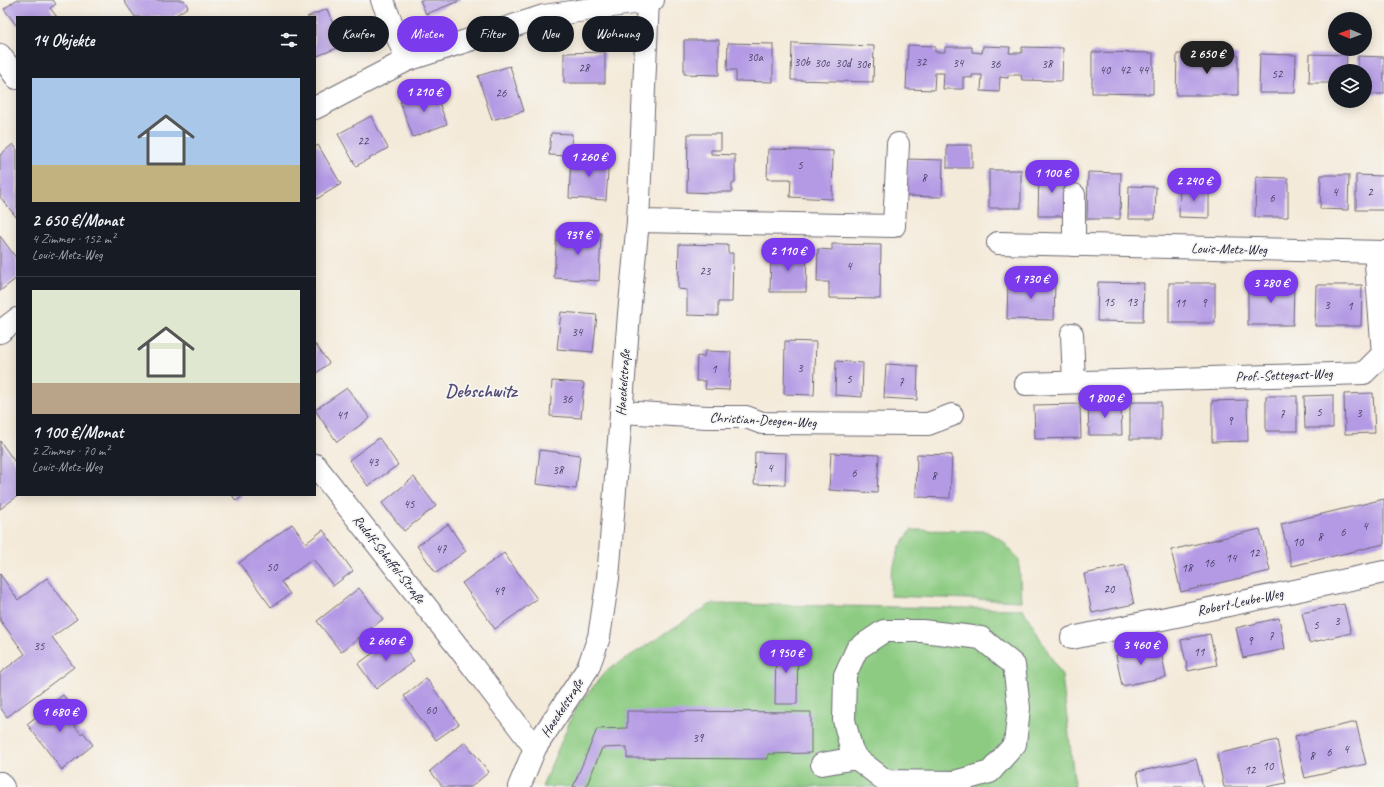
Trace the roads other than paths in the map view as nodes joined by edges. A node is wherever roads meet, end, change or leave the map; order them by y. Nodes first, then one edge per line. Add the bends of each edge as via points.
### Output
1 (382, 0) edge
2 (650, 0) edge
3 (0, 55) edge
4 (407, 60) junction
5 (16, 77) edge
6 (316, 107) edge
7 (898, 144) dead end
8 (1074, 195) dead end
9 (638, 221) junction
10 (998, 243) dead end
11 (1074, 245) junction
12 (1379, 252) edge
13 (16, 320) edge
14 (0, 332) edge
15 (1072, 334) dead end
16 (1074, 382) junction
17 (1026, 384) dead end
18 (621, 412) junction
19 (952, 415) dead end
20 (316, 466) edge
21 (1384, 572) edge
22 (1072, 638) dead end
23 (535, 748) junction
24 (856, 758) junction
25 (822, 764) dead end
26 (0, 783) edge
27 (3, 787) edge
28 (519, 787) edge

1 - 4 street
2 - 4 street via 544,16
2 - 9 street, Haeckelstraße
3 - 5 street
4 - 6 street
7 - 9 street via 894,226
8 - 11 street
9 - 18 street, Haeckelstraße
10 - 11 street, Louis-Metz-Weg
11 - 12 street, Louis-Metz-Weg
12 - 16 street, Prof.-Settegast-Weg via 1383,354 1364,373
13 - 14 street
15 - 16 street
16 - 17 street, Prof.-Settegast-Weg
18 - 19 street, Christian-Deegen-Weg via 746,417 762,423 928,424
18 - 23 street, Haeckelstraße via 608,578 599,636 588,668
20 - 23 street, Rudolf-Scheffel-Straße
21 - 22 street, Robert-Leube-Weg
23 - 28 street, Haeckelstraße
24 - 24 street via 886,781 954,782 990,772 1015,744 1019,708 1014,665 981,638 922,631 884,631 857,649 845,675 844,720
24 - 25 street
26 - 27 street

